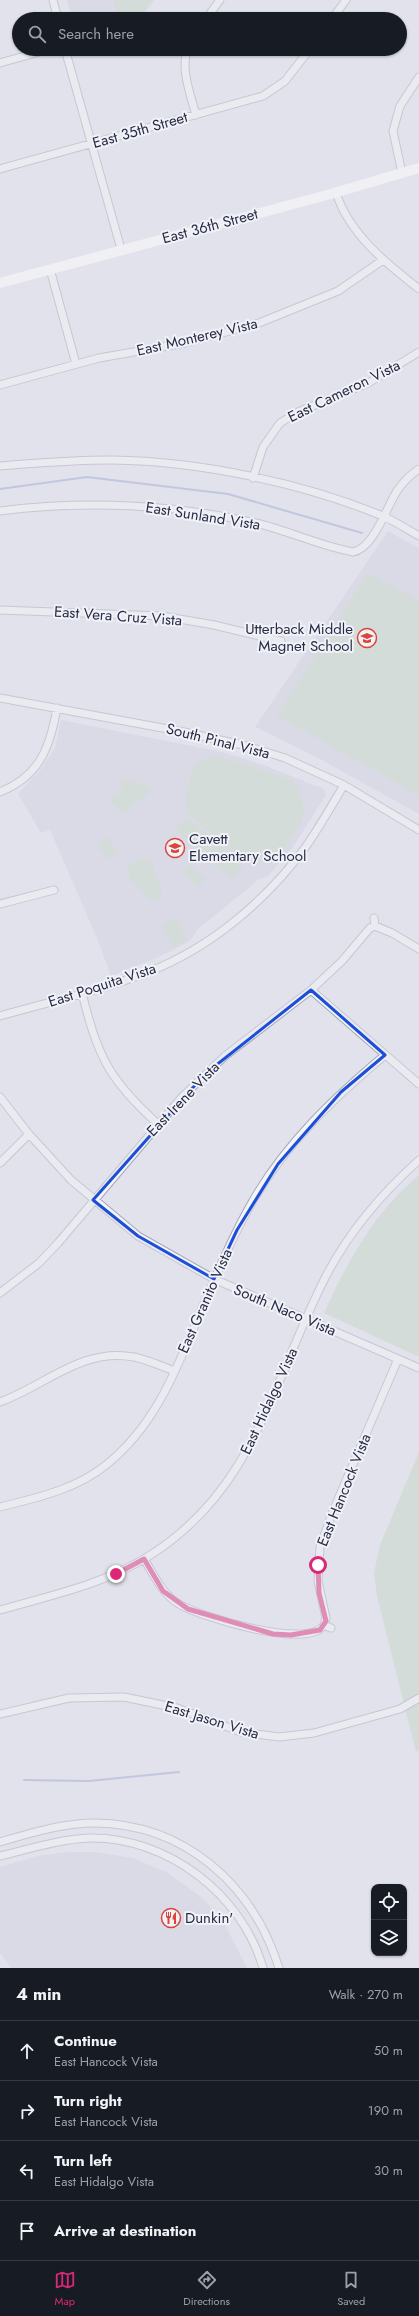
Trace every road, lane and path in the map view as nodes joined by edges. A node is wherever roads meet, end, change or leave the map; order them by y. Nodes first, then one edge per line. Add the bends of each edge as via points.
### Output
1 (53, 0) edge
2 (220, 0) edge
3 (346, 0) edge
4 (56, 12) edge
5 (211, 12) edge
6 (337, 12) edge
7 (25, 56) edge
8 (67, 56) edge
9 (184, 56) edge
10 (305, 56) edge
11 (0, 63) edge
12 (419, 77) edge
13 (196, 115) junction
14 (92, 144) junction
15 (419, 168) edge
16 (0, 169) edge
17 (402, 173) junction
18 (336, 192) junction
19 (121, 249) junction
20 (383, 260) junction
21 (50, 269) junction
22 (0, 282) edge
23 (419, 288) edge
24 (419, 352) edge
25 (76, 364) junction
26 (0, 385) edge
27 (0, 466) edge
28 (419, 469) edge
29 (253, 478) junction
30 (0, 511) edge
31 (385, 517) junction
32 (419, 536) edge
33 (0, 610) edge
34 (281, 642) dead end
35 (0, 698) edge
36 (57, 708) junction
37 (344, 786) junction
38 (0, 792) edge
39 (419, 830) edge
40 (54, 890) dead end
41 (0, 904) edge
42 (374, 918) dead end
43 (375, 926) junction
44 (419, 949) edge
45 (310, 990) junction
46 (82, 994) junction
47 (0, 1016) edge
48 (385, 1055) junction
49 (419, 1084) edge
50 (0, 1097) edge
51 (158, 1124) junction
52 (29, 1134) junction
53 (419, 1160) edge
54 (0, 1163) edge
55 (93, 1200) junction
56 (214, 1279) junction
57 (0, 1293) edge
58 (306, 1319) junction
59 (398, 1359) junction
60 (419, 1368) edge
61 (175, 1371) junction
62 (0, 1402) edge
63 (0, 1507) edge
64 (144, 1559) junction
65 (0, 1610) edge
66 (419, 1698) edge
67 (0, 1714) edge
68 (0, 1842) edge
69 (0, 1856) edge
70 (263, 1968) edge
71 (279, 1968) edge

1 - 4 street
2 - 5 street
3 - 6 street
7 - 11 street
8 - 14 street
9 - 13 street via 185,74
10 - 13 street, East 35th Street via 279,86 263,96
12 - 17 street via 400,106 393,131
13 - 14 street, East 35th Street
14 - 16 street, East 35th Street
14 - 19 street
15 - 17 main road, East 36th Street
17 - 18 main road, East 36th Street
18 - 19 main road, East 36th Street
18 - 20 street via 340,206
19 - 21 main road, East 36th Street
20 - 23 street
20 - 25 street, East Monterey Vista via 333,294 259,323 192,341
21 - 22 main road, East 36th Street
21 - 25 street
24 - 29 street, East Cameron Vista via 370,382 298,412 280,423 263,446
25 - 26 street, East Monterey Vista
27 - 29 street via 76,460 126,461 198,467
28 - 31 street, East Sunland Vista via 405,480
29 - 31 street via 333,499
30 - 31 street, East Sunland Vista via 85,505 159,508 259,524 353,552 360,551
31 - 32 street
33 - 34 street, East Vera Cruz Vista via 162,616 214,625
35 - 36 street, South Pinal Vista
36 - 37 street, South Pinal Vista via 243,745 285,758
36 - 38 street via 45,753 22,780
37 - 39 street, South Pinal Vista
37 - 46 street, East Poquita Vista via 307,845 245,913 190,952 170,962 122,982
40 - 41 street
42 - 43 street
43 - 44 street
43 - 45 street, East Irene Vista via 370,928 342,961
45 - 48 street
45 - 51 street, East Irene Vista via 225,1056
46 - 47 street, East Poquita Vista
46 - 51 street via 91,1028 104,1061 124,1091
48 - 49 street
48 - 56 street, East Granito Vista via 341,1092 304,1131 278,1164 237,1230
50 - 52 street, South Naco Vista
51 - 55 street, East Irene Vista
52 - 54 street
52 - 55 street, South Naco Vista
53 - 58 street, East Hidalgo Vista via 396,1181 360,1222 325,1278
55 - 56 street, South Naco Vista via 138,1236
55 - 57 street, East Irene Vista via 39,1263
56 - 58 street, South Naco Vista
56 - 61 street, East Granito Vista
58 - 59 street, South Naco Vista
58 - 64 street, East Hidalgo Vista via 257,1435 231,1478 190,1525
59 - 60 street, South Naco Vista
59 - 64 street, East Hancock Vista via 324,1531 320,1547 318,1581 328,1626 308,1633 273,1634 188,1609 163,1591
61 - 62 street via 133,1357 102,1356 72,1365 24,1392
61 - 63 street, East Granito Vista via 156,1410 131,1442 106,1466 71,1486
64 - 65 street, East Hidalgo Vista via 84,1587
66 - 67 street, East Jason Vista via 400,1710 314,1733 279,1737 241,1732 177,1708 124,1697 69,1698
68 - 71 street via 55,1828 94,1823 140,1828 175,1841 206,1861 242,1895 266,1930
69 - 70 street via 63,1841 89,1838 116,1840 154,1849 194,1873 236,1912 256,1948

